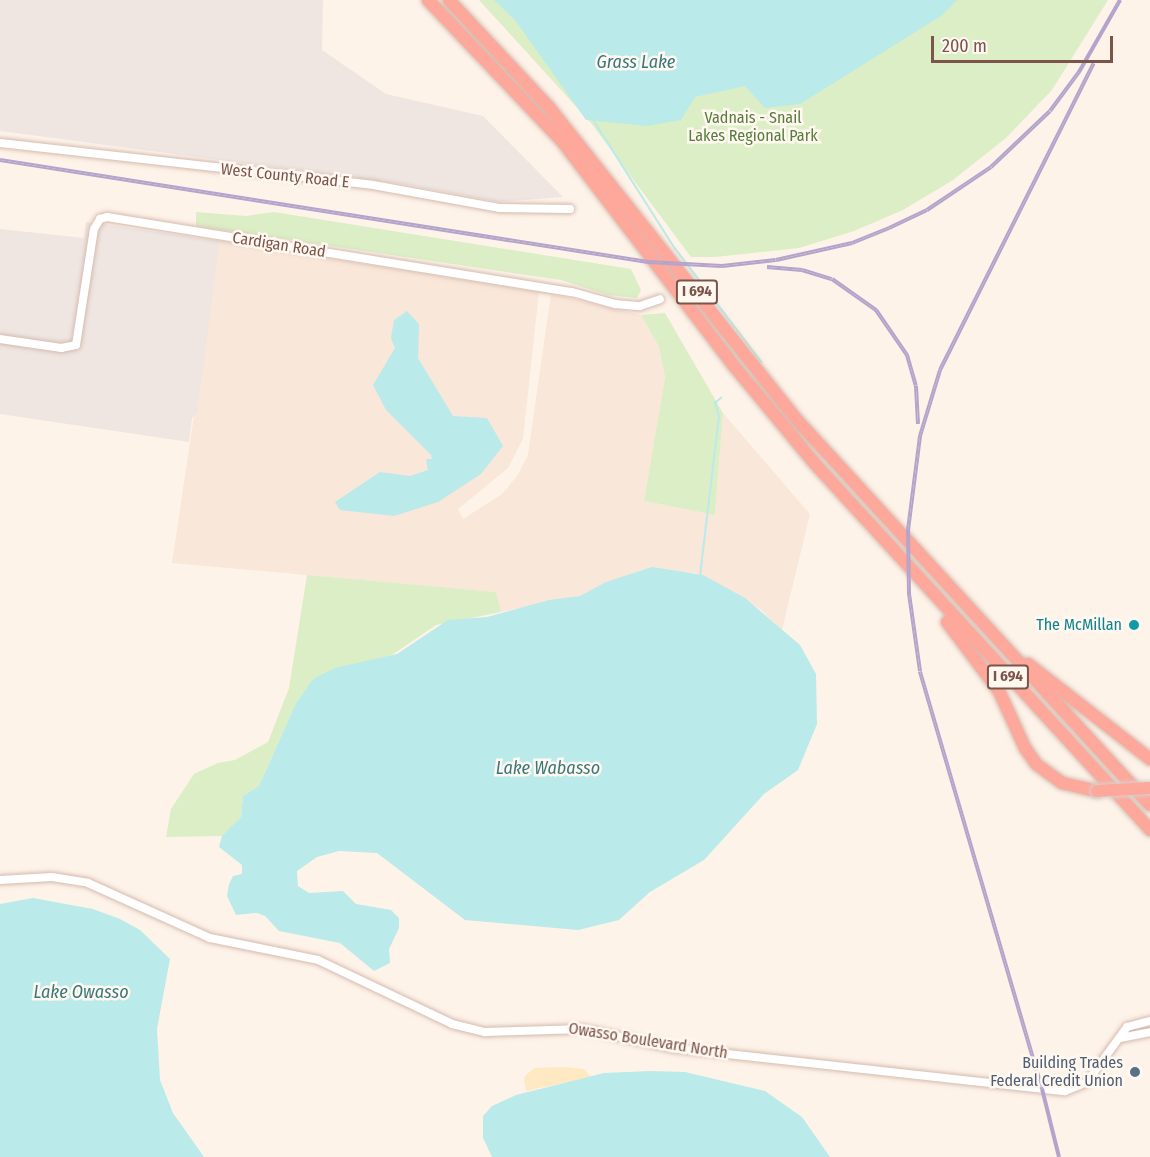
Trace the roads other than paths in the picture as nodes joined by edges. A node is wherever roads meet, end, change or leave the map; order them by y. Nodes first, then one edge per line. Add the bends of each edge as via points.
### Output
1 (428, 0) edge
2 (449, 0) edge
3 (0, 143) edge
4 (570, 208) dead end
5 (660, 299) dead end
6 (0, 339) edge
7 (922, 584) junction
8 (1000, 643) junction
9 (1150, 759) edge
10 (1150, 788) edge
11 (1150, 805) edge
12 (1150, 830) edge
13 (0, 880) edge
14 (1150, 1021) edge
15 (1150, 1032) edge
16 (1120, 1038) junction

1 - 7 highway, I 694 via 562,141 757,394
2 - 8 highway, I 694 via 548,106 797,420
3 - 4 street, West County Road E via 373,184 499,208
5 - 6 street, Cardigan Road via 640,306 615,304 572,292 107,217 100,219 94,229 76,345 66,349
7 - 10 highway, bridge via 994,685 1029,756 1062,783 1097,791
7 - 12 highway, I 694
8 - 9 highway
8 - 11 highway, I 694
13 - 16 street, Owasso Boulevard North via 52,877 87,883 210,938 333,965 474,1031 583,1029 673,1048 1065,1091 1087,1082
14 - 16 street, Owasso Boulevard North via 1129,1026
15 - 16 street

